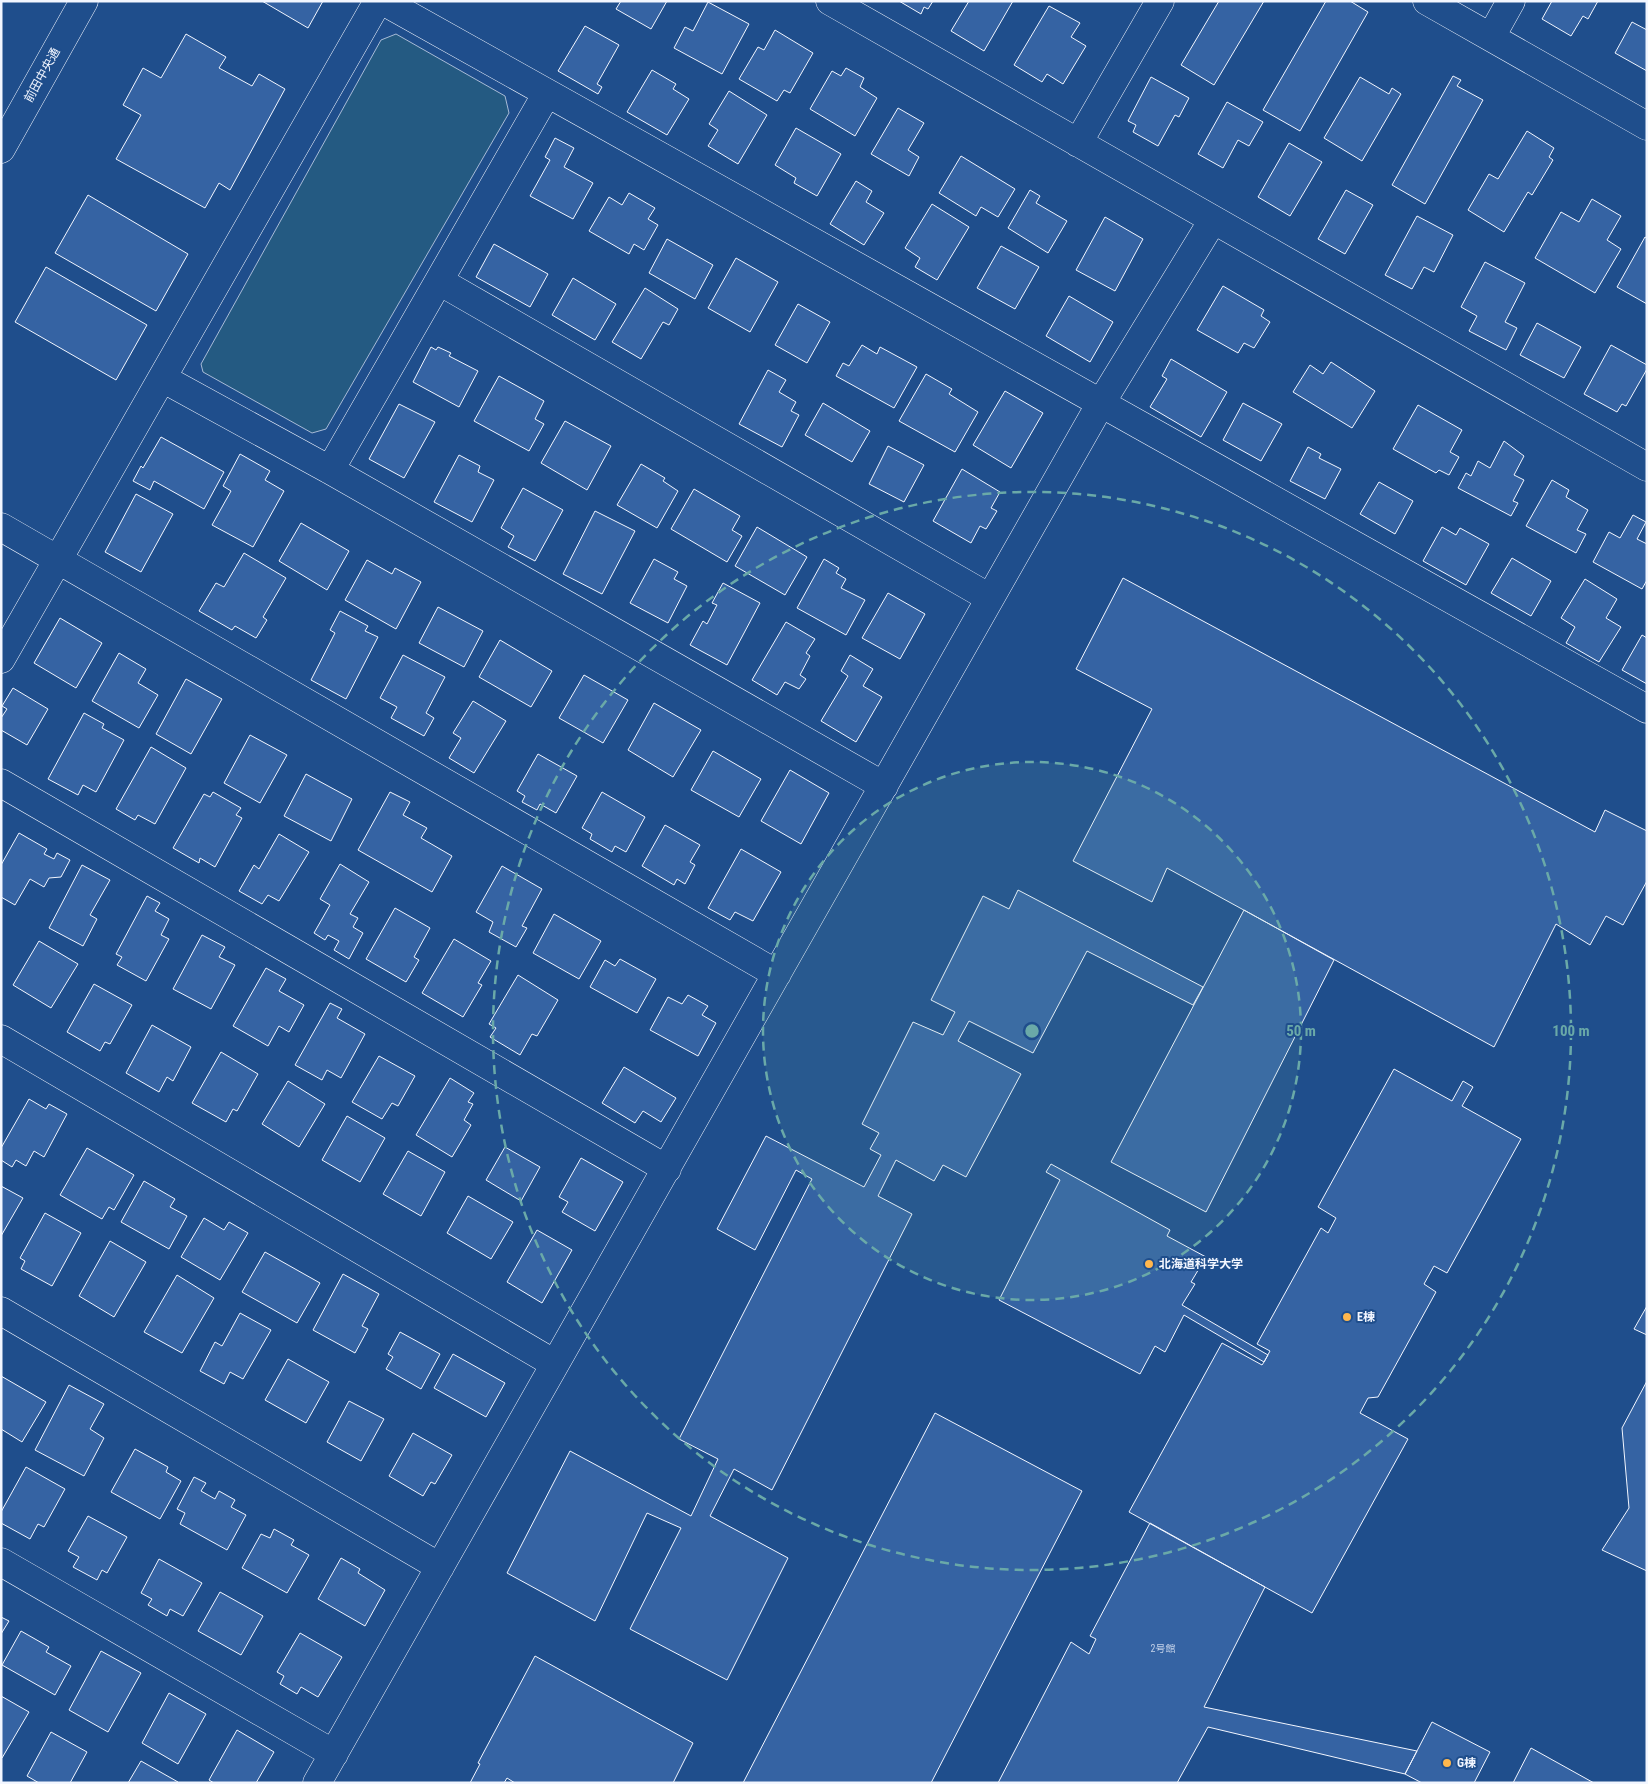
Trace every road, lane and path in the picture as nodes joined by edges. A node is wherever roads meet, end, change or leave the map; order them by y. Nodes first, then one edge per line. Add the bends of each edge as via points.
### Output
1 (84, 1) edge
2 (378, 1) edge
3 (383, 1) edge
4 (830, 1) edge
5 (1160, 1) edge
6 (1427, 1) edge
7 (1511, 1) edge
8 (1491, 38) junction
9 (547, 93) junction
10 (1647, 126) edge
11 (1078, 142) junction
12 (1, 149) edge
13 (1213, 220) junction
14 (439, 281) junction
15 (162, 378) junction
16 (1101, 403) junction
17 (1647, 466) edge
18 (330, 470) junction
19 (1, 527) edge
20 (58, 560) junction
21 (990, 598) junction
22 (1, 659) edge
23 (1647, 709) edge
24 (1, 783) edge
25 (884, 786) junction
26 (777, 974) junction
27 (1, 1039) edge
28 (667, 1169) junction
29 (1, 1311) edge
30 (555, 1364) junction
31 (1, 1562) edge
32 (440, 1567) junction
33 (334, 1754) junction
34 (318, 1783) edge

1 - 12 street, 前田中央通
2 - 15 street
3 - 9 street
4 - 11 street
5 - 11 street
6 - 8 street
7 - 8 street
8 - 10 street
9 - 14 street
9 - 16 street
11 - 13 street
13 - 16 street
13 - 17 street
14 - 18 street
14 - 21 street
15 - 18 street
15 - 20 street
16 - 21 street
16 - 23 street
18 - 25 street
19 - 20 street
20 - 22 street
20 - 26 street
21 - 25 street
24 - 28 street
25 - 26 street
26 - 28 street
27 - 30 street
28 - 30 street
29 - 32 street
30 - 32 street
31 - 33 street
32 - 33 street
33 - 34 street

